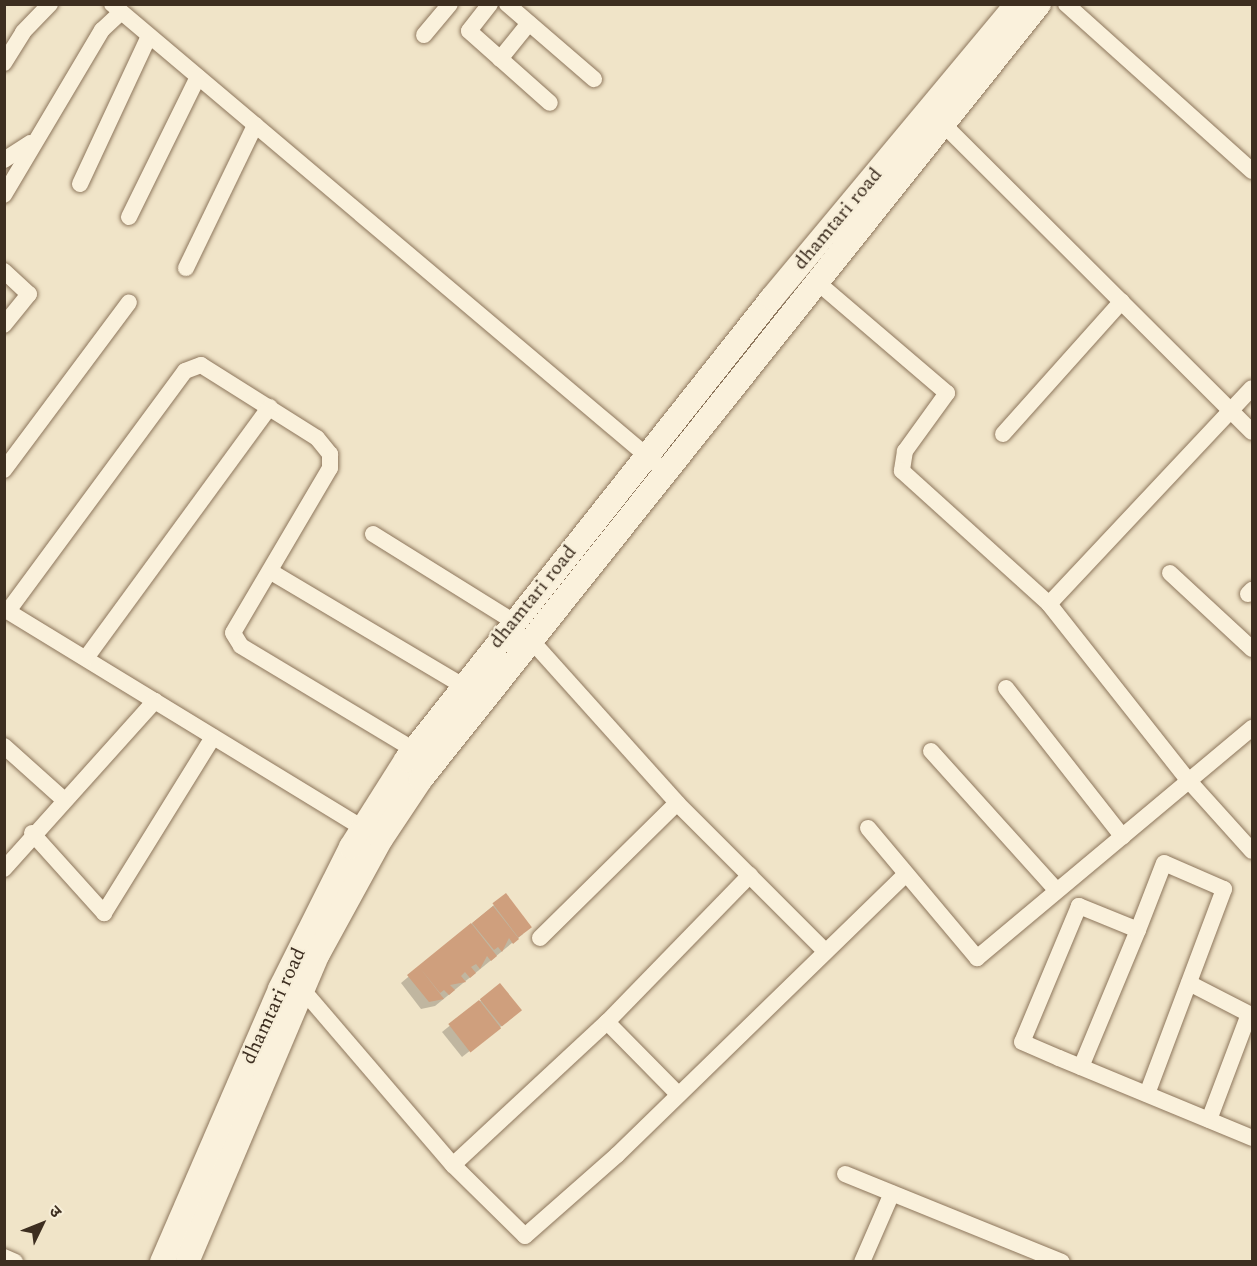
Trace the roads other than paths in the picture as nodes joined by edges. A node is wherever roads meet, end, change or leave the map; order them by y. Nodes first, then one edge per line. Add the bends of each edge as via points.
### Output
1 (50, 4) edge
2 (450, 4) edge
3 (490, 4) edge
4 (1017, 4) edge
5 (1039, 4) edge
6 (1066, 4) edge
7 (116, 7) edge
8 (519, 11) edge
9 (424, 35) dead end
10 (149, 36) junction
11 (500, 59) junction
12 (4, 63) edge
13 (198, 77) junction
14 (594, 79) dead end
15 (550, 103) dead end
16 (943, 124) junction
17 (255, 125) junction
18 (30, 143) junction
19 (4, 160) edge
20 (1252, 171) edge
21 (80, 184) dead end
22 (4, 195) edge
23 (129, 218) dead end
24 (186, 268) dead end
25 (4, 271) edge
26 (817, 282) junction
27 (1122, 301) junction
28 (129, 302) dead end
29 (4, 325) edge
30 (1252, 388) edge
31 (270, 407) junction
32 (1232, 411) junction
33 (1252, 432) edge
34 (1003, 434) dead end
35 (647, 455) junction
36 (4, 470) edge
37 (666, 472) junction
38 (373, 534) dead end
39 (273, 573) junction
40 (1170, 573) dead end
41 (1049, 604) junction
42 (6, 610) edge
43 (513, 621) junction
44 (531, 640) junction
45 (1252, 649) edge
46 (86, 658) junction
47 (462, 685) junction
48 (1006, 688) dead end
49 (155, 701) junction
50 (1252, 728) edge
51 (213, 737) junction
52 (4, 746) edge
53 (414, 750) junction
54 (931, 751) dead end
55 (1189, 781) junction
56 (63, 799) junction
57 (677, 803) junction
58 (868, 828) dead end
59 (32, 833) junction
60 (372, 834) junction
61 (1123, 837) junction
62 (1252, 851) edge
63 (4, 869) edge
64 (906, 874) junction
65 (750, 875) junction
66 (1056, 890) junction
67 (1138, 930) junction
68 (540, 938) dead end
69 (823, 950) junction
70 (1189, 983) junction
71 (302, 988) junction
72 (607, 1022) junction
73 (1081, 1067) junction
74 (676, 1092) junction
75 (1147, 1094) junction
76 (1209, 1120) junction
77 (1252, 1138) edge
78 (453, 1165) junction
79 (845, 1174) dead end
80 (892, 1193) junction
81 (4, 1257) edge
82 (15, 1262) edge
83 (162, 1262) edge
84 (187, 1262) edge
85 (862, 1262) edge
86 (1062, 1262) edge

1 - 12 street via 23,32
2 - 9 street
3 - 11 street via 469,32
4 - 35 main road, dhamtari road
5 - 16 main road
6 - 20 street
7 - 10 street
7 - 18 street
8 - 11 street
8 - 14 street
10 - 13 street
10 - 21 street
11 - 15 street
13 - 17 street
13 - 23 street
16 - 26 main road
16 - 27 street
17 - 24 street
17 - 35 street
18 - 19 street
18 - 22 street
25 - 29 street via 29,294
26 - 37 main road
26 - 41 street via 947,393 905,451 902,471
27 - 32 street
27 - 34 street
28 - 36 street
30 - 32 street
31 - 39 street via 317,438 330,453 330,468
31 - 42 street via 201,366 185,371
31 - 46 street
32 - 33 street
32 - 41 street
35 - 37 street
35 - 43 main road, dhamtari road
37 - 44 main road
38 - 43 street
39 - 47 street
39 - 53 street via 233,633 241,646
40 - 45 street
41 - 55 street
42 - 46 street
43 - 47 main road, dhamtari road
44 - 57 street
44 - 60 main road
46 - 49 street
47 - 53 main road, dhamtari road
48 - 61 street
49 - 51 street
49 - 56 street
50 - 55 street
51 - 59 street via 104,913
51 - 60 street
52 - 56 street
53 - 60 main road, dhamtari road
54 - 66 street
55 - 61 street
55 - 62 street
56 - 59 street
57 - 65 street
57 - 68 street
58 - 64 street
59 - 63 street
60 - 71 main road
60 - 83 main road, dhamtari road via 280,989
61 - 66 street
64 - 66 street via 977,958
64 - 69 street
65 - 69 street
65 - 72 street
67 - 70 street via 1164,863 1224,889
67 - 73 street
67 - 73 street via 1078,906 1053,961 1022,1042
69 - 74 street
70 - 75 street
70 - 76 street via 1249,1014
71 - 78 street
71 - 84 main road
72 - 74 street
72 - 78 street
73 - 75 street
74 - 78 street via 617,1155 525,1236
75 - 76 street
76 - 77 street
79 - 80 street
80 - 85 street
80 - 86 street
81 - 82 street

